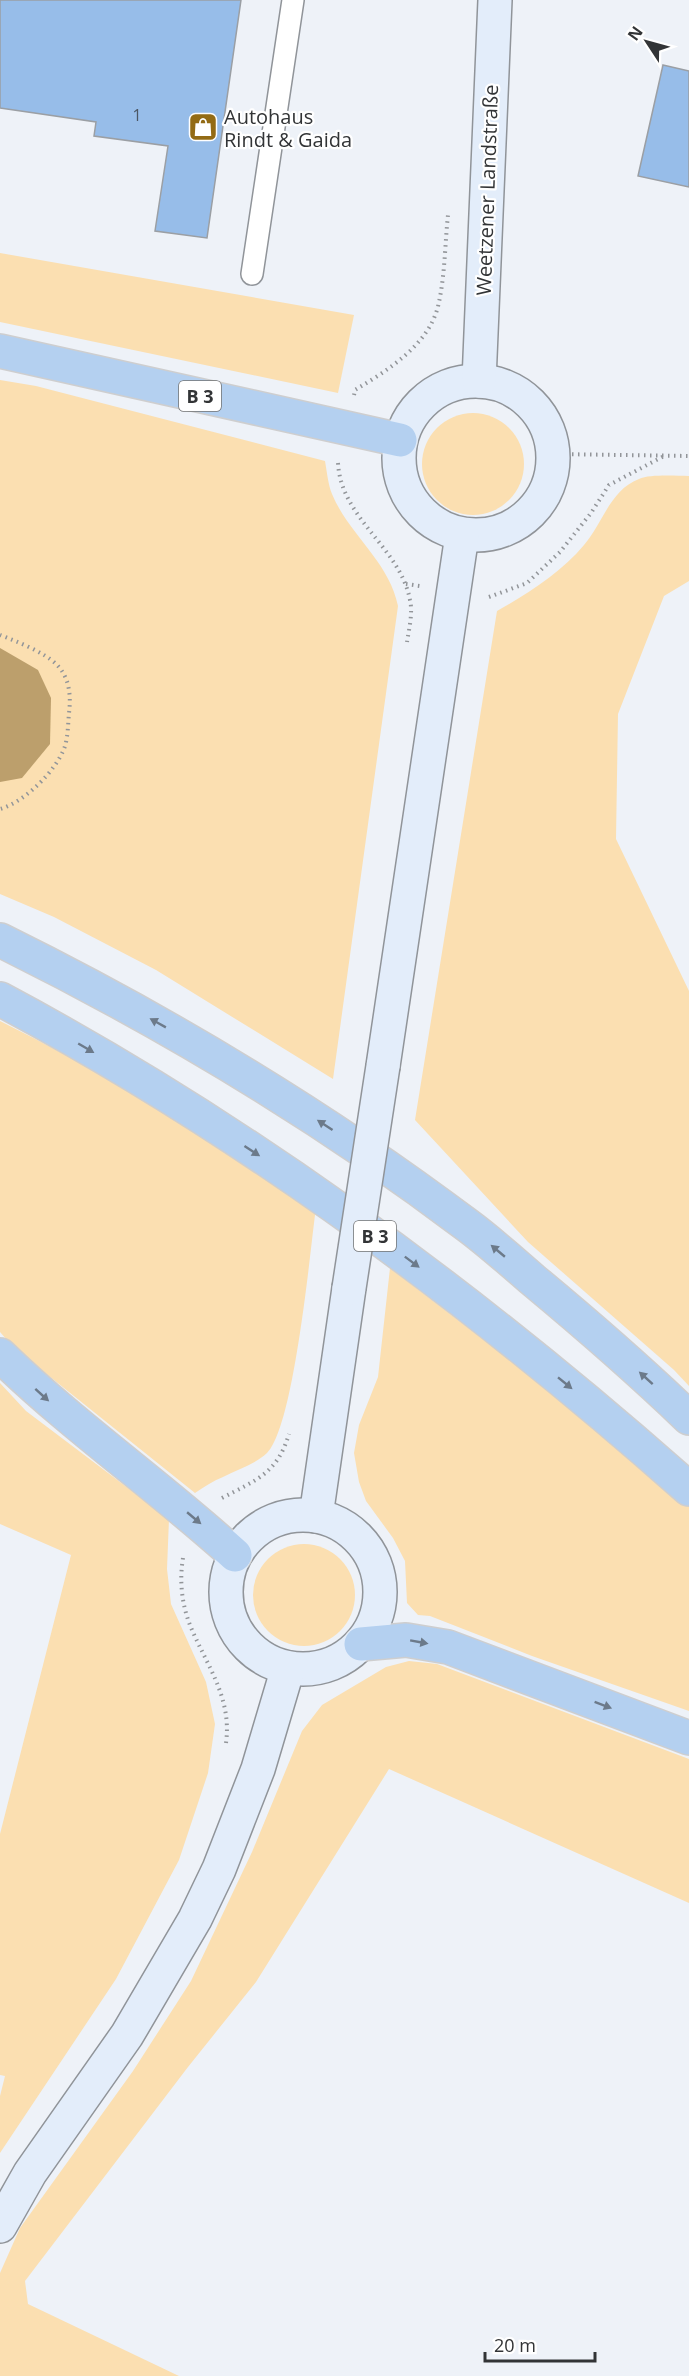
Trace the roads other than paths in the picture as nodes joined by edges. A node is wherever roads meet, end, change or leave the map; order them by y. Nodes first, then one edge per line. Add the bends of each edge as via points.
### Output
1 (293, 0) edge
2 (495, 0) edge
3 (252, 274) dead end
4 (0, 351) edge
5 (479, 381) junction
6 (400, 440) junction
7 (462, 535) junction
8 (0, 940) edge
9 (0, 999) edge
10 (0, 1355) edge
11 (689, 1418) edge
12 (689, 1489) edge
13 (316, 1516) junction
14 (235, 1555) junction
15 (361, 1644) junction
16 (288, 1668) junction
17 (689, 1738) edge
18 (0, 2226) edge

1 - 3 lane
2 - 5 main road, Weetzener Landstraße
4 - 6 highway, B 3
5 - 6 main road via 445,387 429,396 416,408
5 - 7 main road via 498,384 531,403 547,427 554,454 552,474 546,493 519,523 502,532
6 - 7 main road via 400,478 408,496 432,522
7 - 13 main road, bridge
11 -> 8 highway via 469,1226 374,1157 173,1031
9 -> 12 highway, B 3 via 157,1089 390,1246 610,1419
10 -> 14 highway via 44,1398
13 - 14 main road via 287,1517 261,1527
13 - 15 main road via 349,1530 372,1558 378,1575 378,1612
14 - 16 main road via 226,1583 233,1625 250,1649
15 - 16 main road via 327,1665 304,1670
15 -> 17 highway via 405,1640 448,1647
16 - 18 main road via 258,1769 195,1919 127,2035 30,2174

